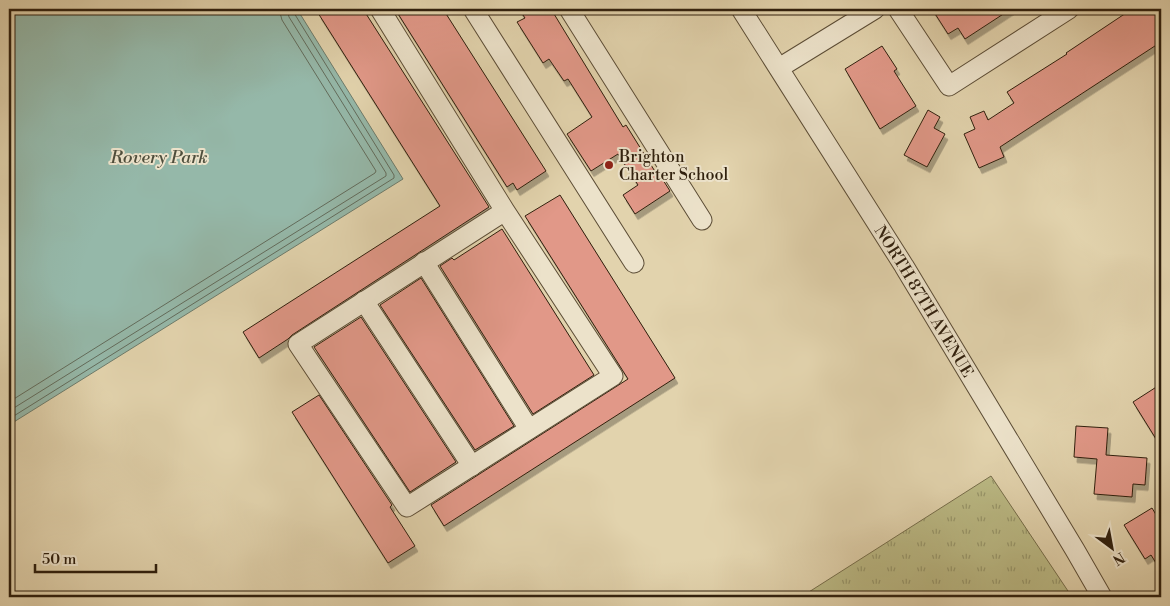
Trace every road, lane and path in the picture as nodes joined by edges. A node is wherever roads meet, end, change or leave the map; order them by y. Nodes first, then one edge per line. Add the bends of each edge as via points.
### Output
1 (380, 9) edge
2 (473, 9) edge
3 (569, 9) edge
4 (741, 9) edge
5 (875, 9) edge
6 (898, 9) edge
7 (1069, 9) edge
8 (779, 68) junction
9 (505, 211) junction
10 (702, 220) dead end
11 (424, 262) junction
12 (634, 263) dead end
13 (364, 301) junction
14 (529, 429) junction
15 (472, 466) junction
16 (1102, 597) edge

1 - 9 street
2 - 12 street
3 - 10 street
4 - 8 street, NORTH 87TH AVENUE
5 - 8 street
6 - 7 street via 949,86
8 - 16 street, NORTH 87TH AVENUE via 904,266
9 - 11 street
9 - 14 street via 613,376
11 - 13 street
11 - 14 street
13 - 15 street
13 - 15 street via 298,344 407,507
14 - 15 street

